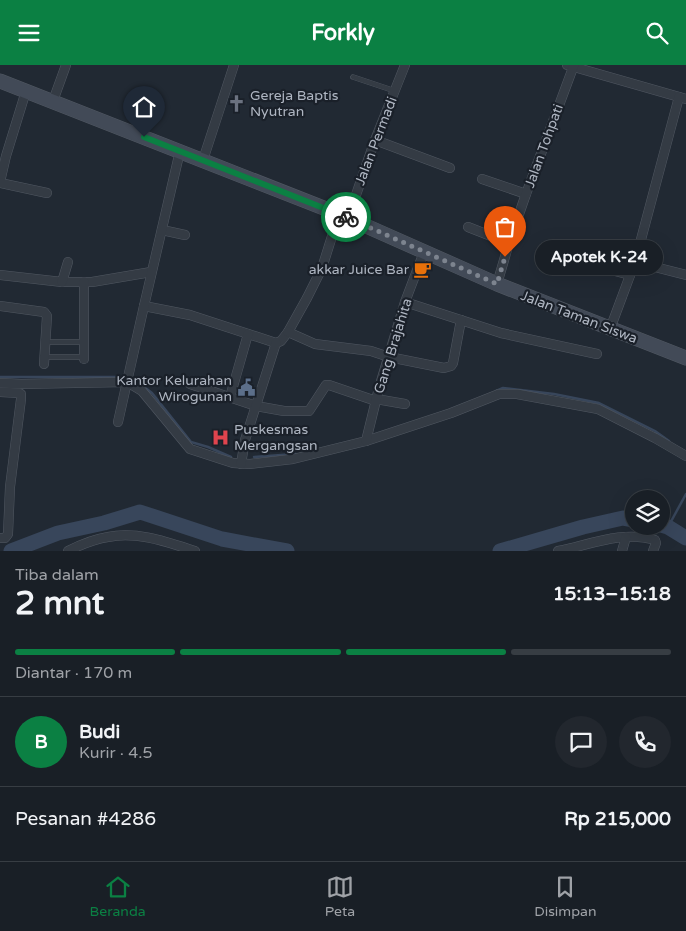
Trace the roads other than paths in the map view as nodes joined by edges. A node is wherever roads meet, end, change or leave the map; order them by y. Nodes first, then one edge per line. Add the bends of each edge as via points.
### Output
1 (66, 65) edge
2 (234, 65) edge
3 (405, 65) edge
4 (571, 66) edge
5 (353, 77) dead end
6 (0, 81) edge
7 (26, 91) junction
8 (395, 91) junction
9 (683, 98) edge
10 (53, 101) junction
11 (375, 140) junction
12 (180, 151) junction
13 (3, 155) edge
14 (203, 160) junction
15 (450, 168) dead end
16 (482, 179) dead end
17 (0, 182) edge
18 (47, 193) dead end
19 (526, 194) junction
20 (344, 216) junction
21 (468, 227) dead end
22 (162, 229) junction
23 (185, 235) dead end
24 (509, 243) junction
25 (424, 252) junction
26 (570, 259) dead end
27 (68, 262) dead end
28 (635, 262) junction
29 (152, 272) junction
30 (682, 274) edge
31 (0, 275) edge
32 (630, 275) junction
33 (62, 282) junction
34 (84, 282) junction
35 (497, 284) junction
36 (405, 303) junction
37 (0, 306) edge
38 (144, 306) junction
39 (461, 320) junction
40 (610, 329) junction
41 (288, 332) junction
42 (248, 334) junction
43 (45, 342) junction
44 (84, 342) junction
45 (276, 343) junction
46 (597, 353) dead end
47 (389, 357) junction
48 (84, 358) joint
49 (686, 359) edge
50 (44, 361) joint
51 (127, 382) junction
52 (0, 383) edge
53 (190, 384) dead end
54 (0, 391) edge
55 (230, 397) junction
56 (376, 400) junction
57 (405, 404) dead end
58 (256, 405) junction
59 (118, 422) dead end
60 (366, 441) junction
61 (686, 456) edge
62 (241, 464) junction
63 (626, 537) junction
64 (0, 538) edge
65 (599, 541) junction
66 (572, 550) edge
67 (68, 551) edge
68 (195, 551) edge
69 (558, 551) edge
70 (597, 551) edge
71 (622, 551) edge
72 (653, 551) edge

1 - 10 street
2 - 14 street
3 - 8 street, Jalan Permadi
4 - 9 street
4 - 19 street, Jalan Tohpati
5 - 8 lane
6 - 7 main road, Jalan Taman Siswa
7 - 10 main road, Jalan Taman Siswa
7 - 13 street
8 - 11 street, Jalan Permadi
9 - 28 street
10 - 12 main road, Jalan Taman Siswa
11 - 15 street
11 - 20 street, Jalan Permadi
12 - 14 main road, Jalan Taman Siswa
12 - 22 street
13 - 17 street
14 - 20 main road, Jalan Taman Siswa
16 - 19 street
17 - 18 street
19 - 24 street, Jalan Tohpati
20 - 25 main road, Jalan Taman Siswa
20 - 41 street, Jalan Permadi via 322,268
21 - 24 street
22 - 23 street
22 - 29 street
24 - 35 street, Jalan Tohpati
25 - 35 main road, Jalan Taman Siswa
25 - 36 street, Gang Brajahita
26 - 32 street
27 - 33 street
28 - 30 street
28 - 32 street
29 - 34 street
29 - 38 street
31 - 33 street
32 - 40 street
33 - 34 street
34 - 44 street
35 - 40 main road, Jalan Taman Siswa
36 - 39 street
36 - 47 street, Gang Brajahita
37 - 43 street via 45,312
38 - 42 street via 190,315
38 - 51 street
39 - 46 street via 518,337
39 - 47 street via 451,366 444,368
40 - 49 main road, Jalan Taman Siswa
41 - 45 street, Jalan Permadi
41 - 47 street via 315,343 371,351
42 - 45 street
42 - 55 street
43 - 44 lane
43 - 50 street
44 - 48 street
45 - 58 street
47 - 56 street, Gang Brajahita
48 - 50 lane
51 - 52 street
51 - 59 street
51 - 62 street via 142,391 190,449
53 - 55 street
54 - 64 street via 17,392 22,399 10,487 8,534
55 - 58 street
56 - 57 street
56 - 58 street via 329,385 324,386 309,411 284,411
56 - 60 street, Gang Brajahita
58 - 62 street
60 - 61 street via 499,394 517,393 598,409
60 - 62 street via 293,459
63 - 65 street
63 - 71 street
63 - 72 street via 654,539
65 - 66 street
65 - 70 street
66 - 69 street
67 - 68 street via 108,537 129,535

